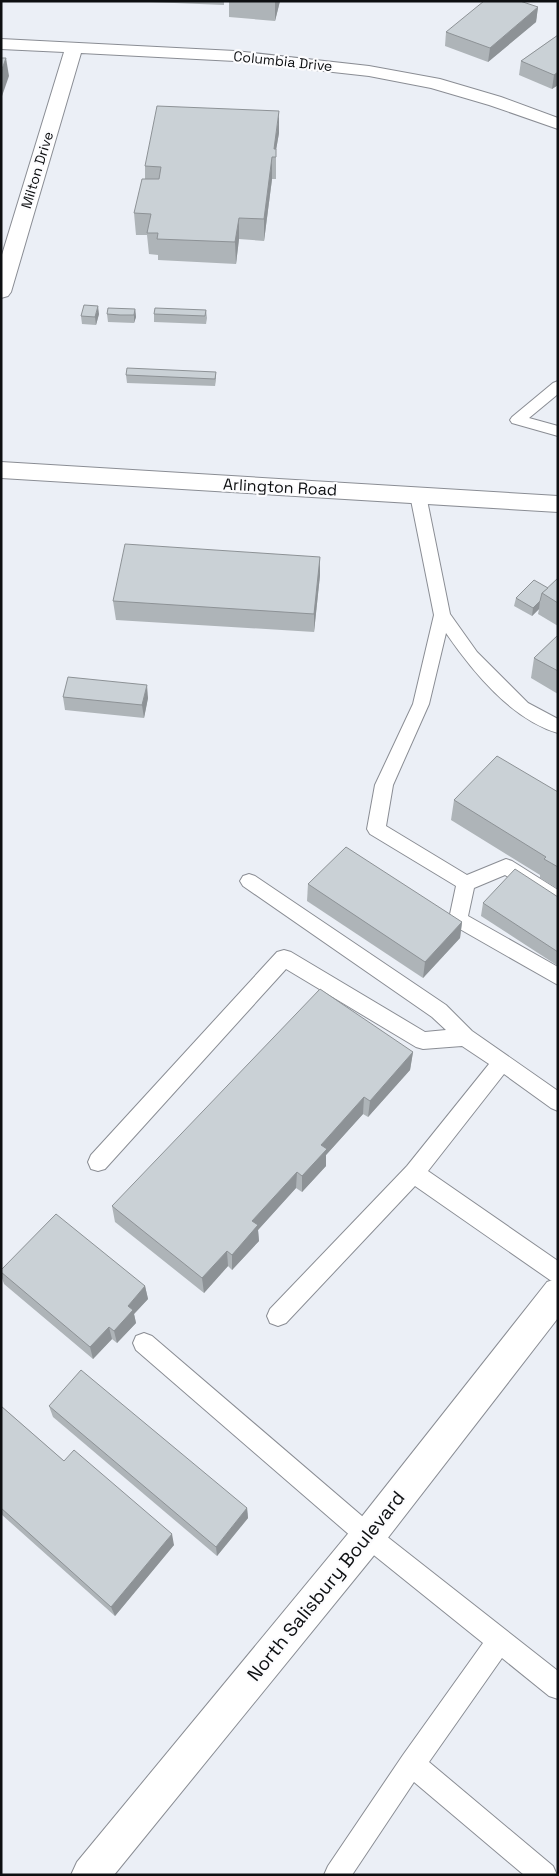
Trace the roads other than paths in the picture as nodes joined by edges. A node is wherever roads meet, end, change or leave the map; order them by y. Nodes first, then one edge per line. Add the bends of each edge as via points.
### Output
1 (1, 44) edge
2 (74, 48) junction
3 (558, 124) edge
4 (1, 292) edge
5 (558, 386) edge
6 (558, 431) edge
7 (1, 470) edge
8 (418, 495) junction
9 (558, 504) edge
10 (442, 615) junction
11 (558, 727) edge
12 (249, 881) dead end
13 (466, 883) junction
14 (558, 900) edge
15 (558, 977) edge
16 (465, 1037) junction
17 (502, 1062) junction
18 (558, 1102) edge
19 (98, 1162) dead end
20 (414, 1174) junction
21 (558, 1273) edge
22 (558, 1293) edge
23 (278, 1316) dead end
24 (144, 1343) dead end
25 (368, 1536) junction
26 (500, 1640) junction
27 (558, 1687) edge
28 (412, 1764) junction
29 (90, 1875) edge
30 (337, 1875) edge
31 (544, 1875) edge

1 - 2 street, Columbia Drive
2 - 3 street, Columbia Drive via 235,56 369,71 434,83
2 - 4 street, Milton Drive
5 - 6 lane via 518,420
7 - 8 street, Arlington Road
8 - 9 street, Arlington Road
8 - 10 lane
10 - 11 lane via 471,656 522,708
10 - 13 lane via 421,704 384,785 376,829
12 - 16 lane via 439,1011
13 - 14 lane via 506,866
13 - 15 lane via 458,919
16 - 17 lane
16 - 19 lane via 423,1041 284,958
17 - 18 lane
17 - 20 lane
20 - 21 lane
20 - 23 lane
22 - 25 street, North Salisbury Boulevard
24 - 25 lane
25 - 26 lane
25 - 29 street, North Salisbury Boulevard
26 - 27 lane
26 - 28 lane
28 - 30 lane
28 - 31 lane

